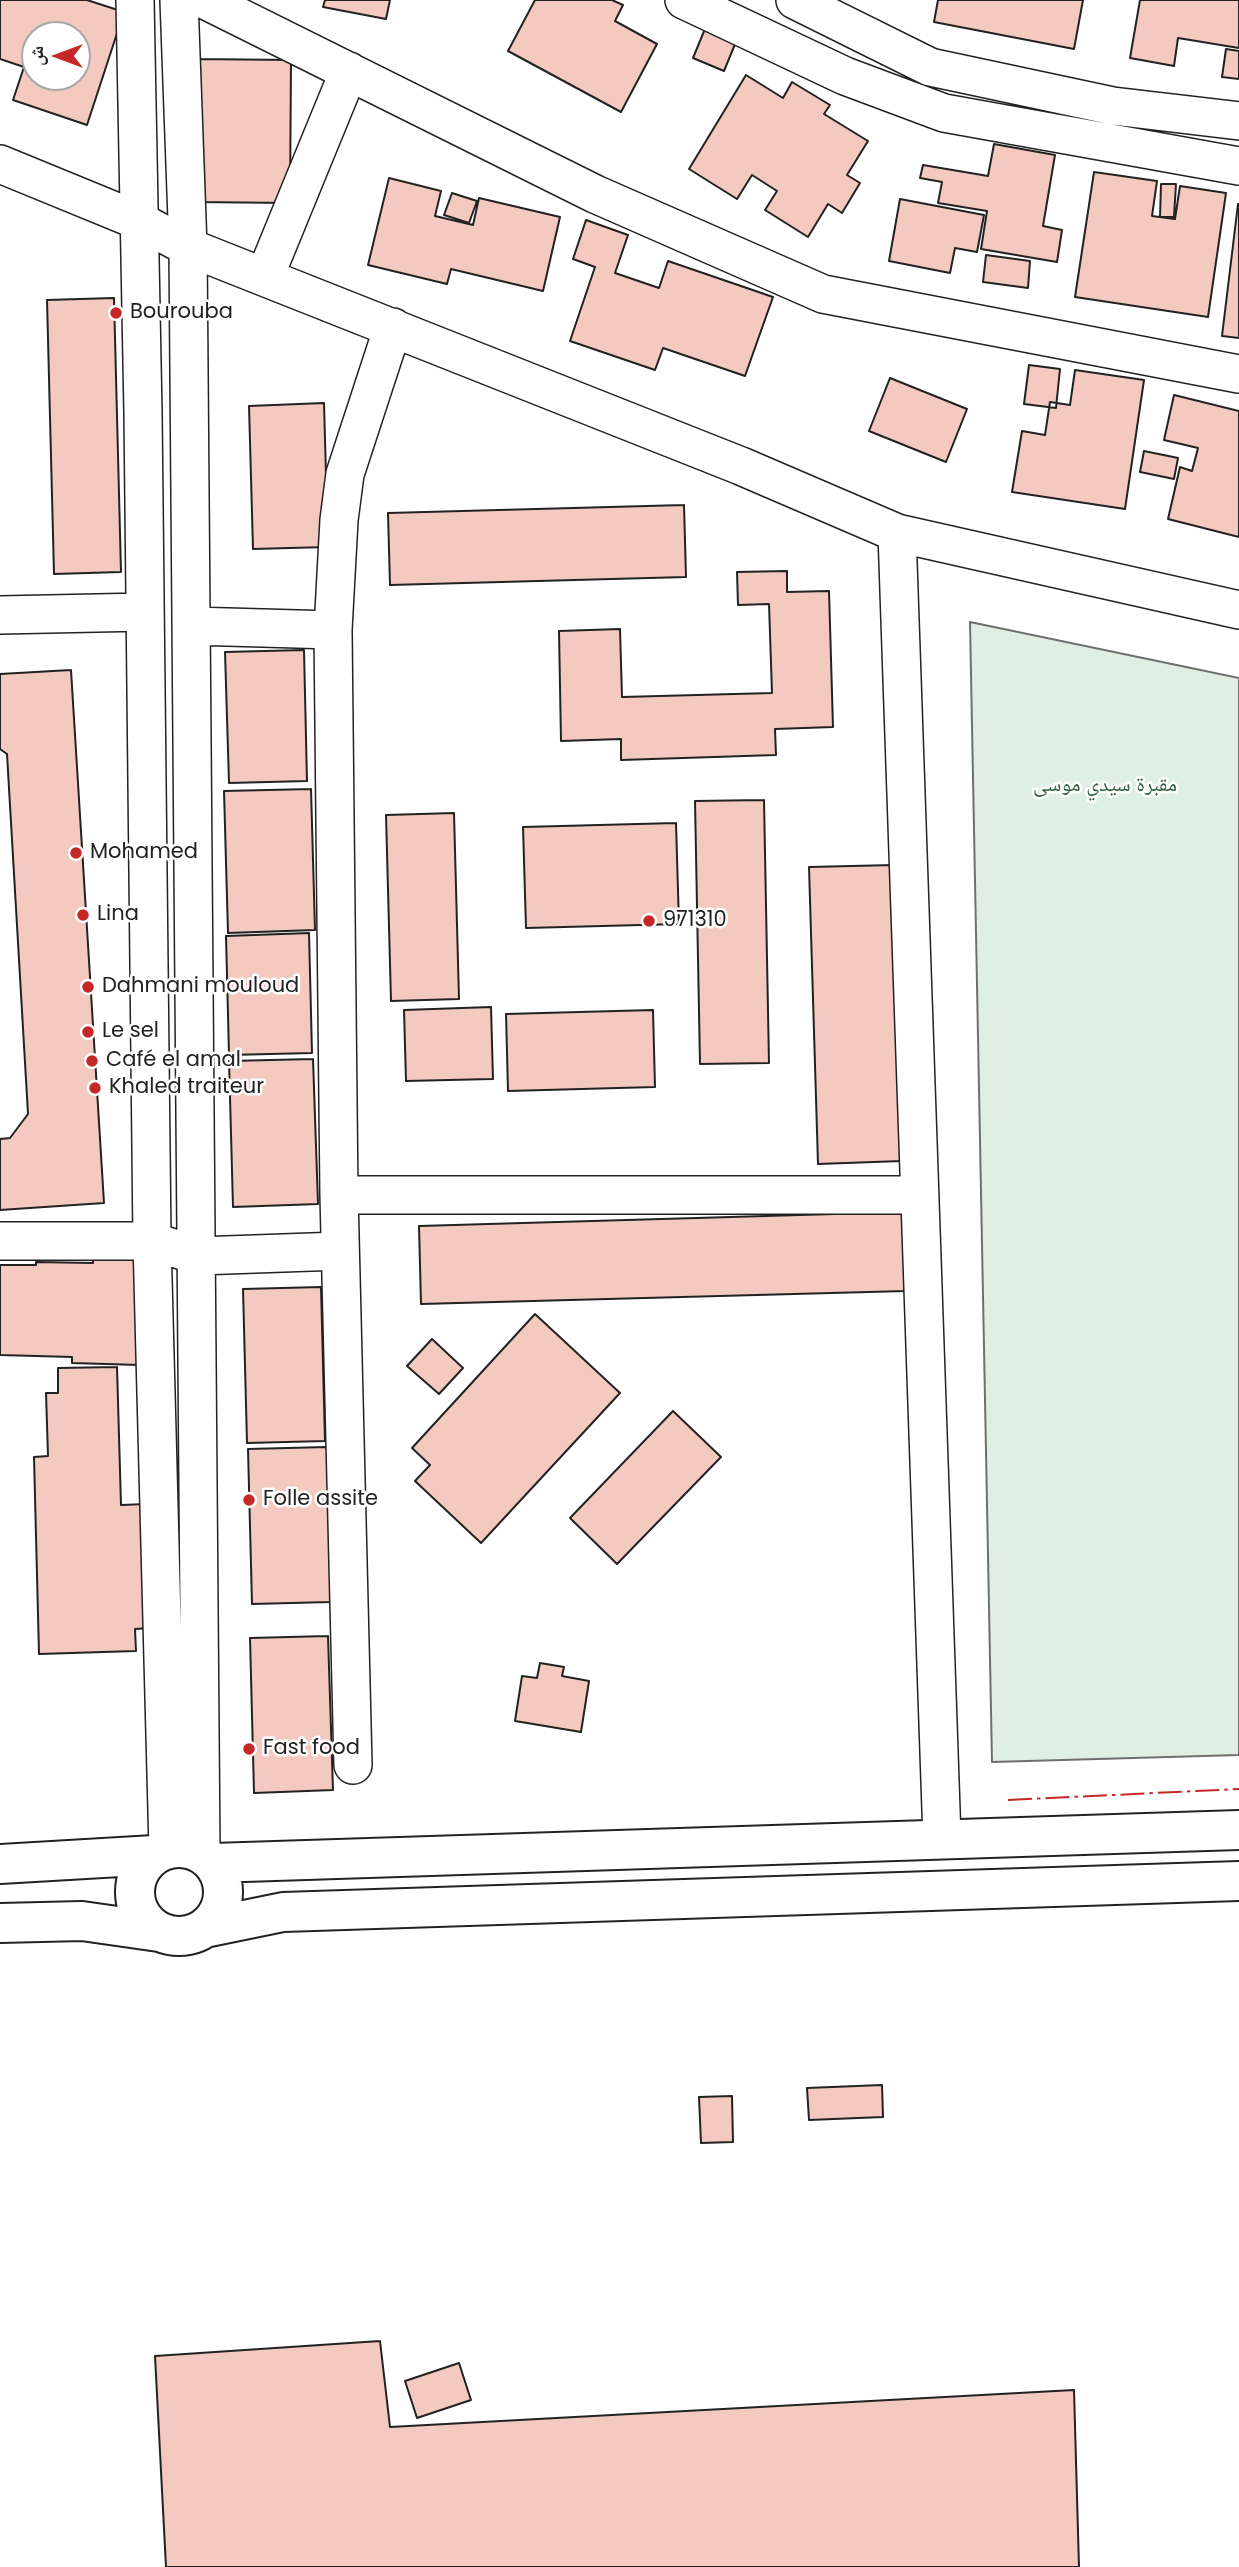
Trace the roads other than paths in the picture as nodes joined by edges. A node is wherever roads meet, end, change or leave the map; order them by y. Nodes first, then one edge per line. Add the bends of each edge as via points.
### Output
1 (135, 0) edge
2 (179, 0) edge
3 (205, 0) edge
4 (684, 0) edge
5 (795, 0) edge
6 (349, 71) junction
7 (1239, 121) edge
8 (0, 164) edge
9 (1239, 166) edge
10 (139, 220) junction
11 (188, 247) junction
12 (265, 276) junction
13 (393, 327) junction
14 (1239, 374) edge
15 (897, 533) junction
16 (1239, 610) edge
17 (145, 612) junction
18 (0, 615) edge
19 (191, 625) junction
20 (333, 630) junction
21 (339, 1195) junction
22 (920, 1195) junction
23 (0, 1241) edge
24 (152, 1241) junction
25 (340, 1251) junction
26 (198, 1256) junction
27 (354, 1765) dead end
28 (1239, 1830) edge
29 (942, 1839) junction
30 (184, 1855) junction
31 (0, 1864) edge
32 (1239, 1881) edge
33 (0, 1923) edge
34 (205, 1928) junction
35 (159, 1932) junction

1 - 10 street
2 - 11 street
3 - 6 street
4 - 9 street via 845,76 944,113
5 - 7 street via 930,67 1113,106
6 - 12 street
6 - 14 street via 595,194 823,293
8 - 10 street
10 - 11 street
10 - 17 street
11 - 12 street
11 - 19 street
12 - 13 street
13 - 15 street
13 - 20 street via 345,474
15 - 16 street
15 - 22 street
17 - 18 street
17 - 24 street
19 - 20 street
19 - 26 street
20 - 21 street
21 - 22 street
21 - 25 street
22 - 29 street
23 - 24 street
24 - 26 street
24 - 30 street
25 - 26 street
25 - 27 street
26 - 30 street
28 - 29 highway
29 - 30 highway
30 - 31 highway
30 - 34 highway via 220,1877 222,1903
30 - 35 highway via 143,1866 136,1880 138,1909
32 - 34 highway via 284,1912
33 - 35 highway via 82,1921
34 - 35 highway via 191,1935

